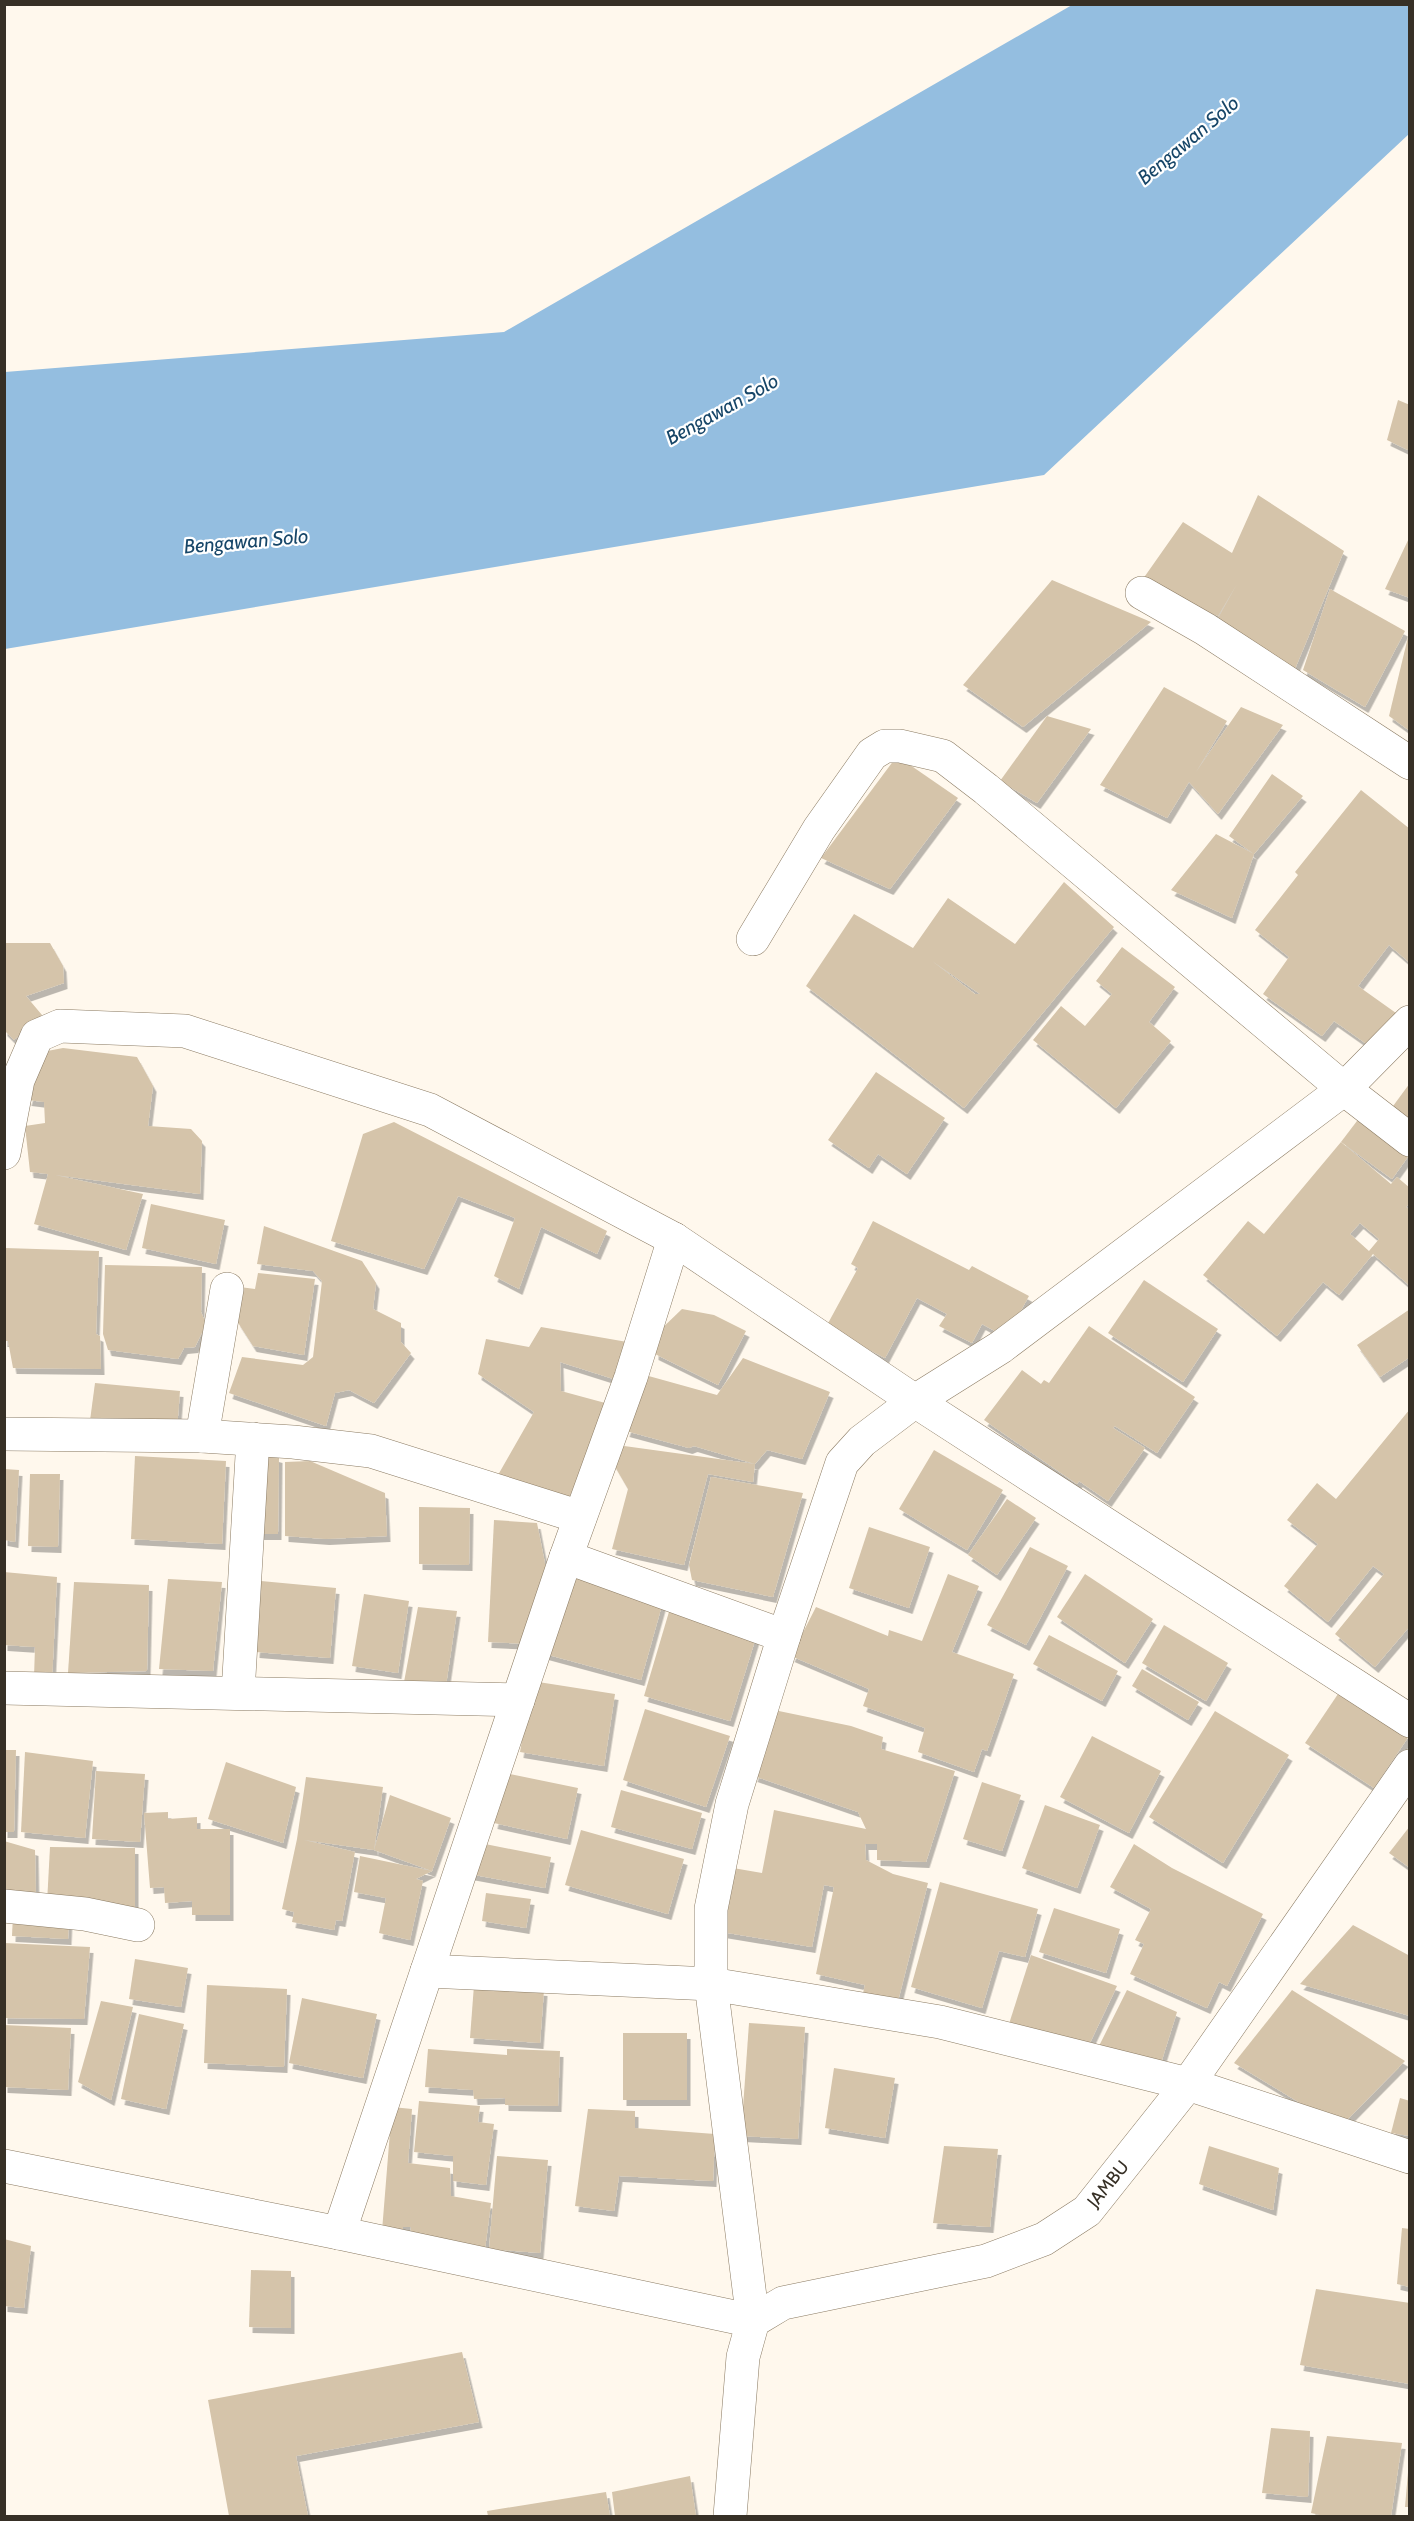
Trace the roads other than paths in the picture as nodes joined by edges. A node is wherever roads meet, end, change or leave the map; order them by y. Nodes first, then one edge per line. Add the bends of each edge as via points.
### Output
1 (1142, 593) dead end
2 (1410, 763) edge
3 (753, 939) dead end
4 (1410, 1022) edge
5 (1344, 1089) junction
6 (1410, 1140) edge
7 (4, 1153) edge
8 (674, 1239) junction
9 (227, 1289) dead end
10 (915, 1401) junction
11 (4, 1434) edge
12 (202, 1437) junction
13 (253, 1439) junction
14 (580, 1517) junction
15 (566, 1557) junction
16 (783, 1636) junction
17 (4, 1688) edge
18 (238, 1693) junction
19 (518, 1700) junction
20 (1410, 1721) edge
21 (1410, 1766) edge
22 (4, 1906) edge
23 (138, 1925) dead end
24 (427, 1971) junction
25 (711, 1984) junction
26 (1188, 2084) junction
27 (1410, 2157) edge
28 (4, 2166) edge
29 (339, 2233) junction
30 (753, 2321) junction
31 (730, 2517) edge

1 - 2 street via 1205,629
3 - 5 street via 819,829 872,753 885,746 900,746 943,756
4 - 5 street
5 - 6 street
5 - 10 street via 1001,1347
7 - 8 street via 18,1080 37,1036 60,1026 185,1031 430,1110
8 - 10 street
8 - 14 street via 631,1377
9 - 12 street
10 - 16 street via 862,1441 842,1463
10 - 20 street
11 - 12 street
12 - 13 street
13 - 14 street via 371,1451
13 - 18 street
14 - 15 street
15 - 16 street
15 - 19 street
16 - 25 street via 732,1803 711,1909
17 - 18 street
18 - 19 street
19 - 24 street
21 - 26 street, JAMBU
22 - 23 street via 85,1914
24 - 25 street
24 - 29 street
25 - 26 street via 940,2022
25 - 30 street
26 - 27 street
26 - 30 street, JAMBU via 1087,2211 1044,2239 986,2261 783,2303
28 - 29 street
29 - 30 street
30 - 31 street via 743,2357

